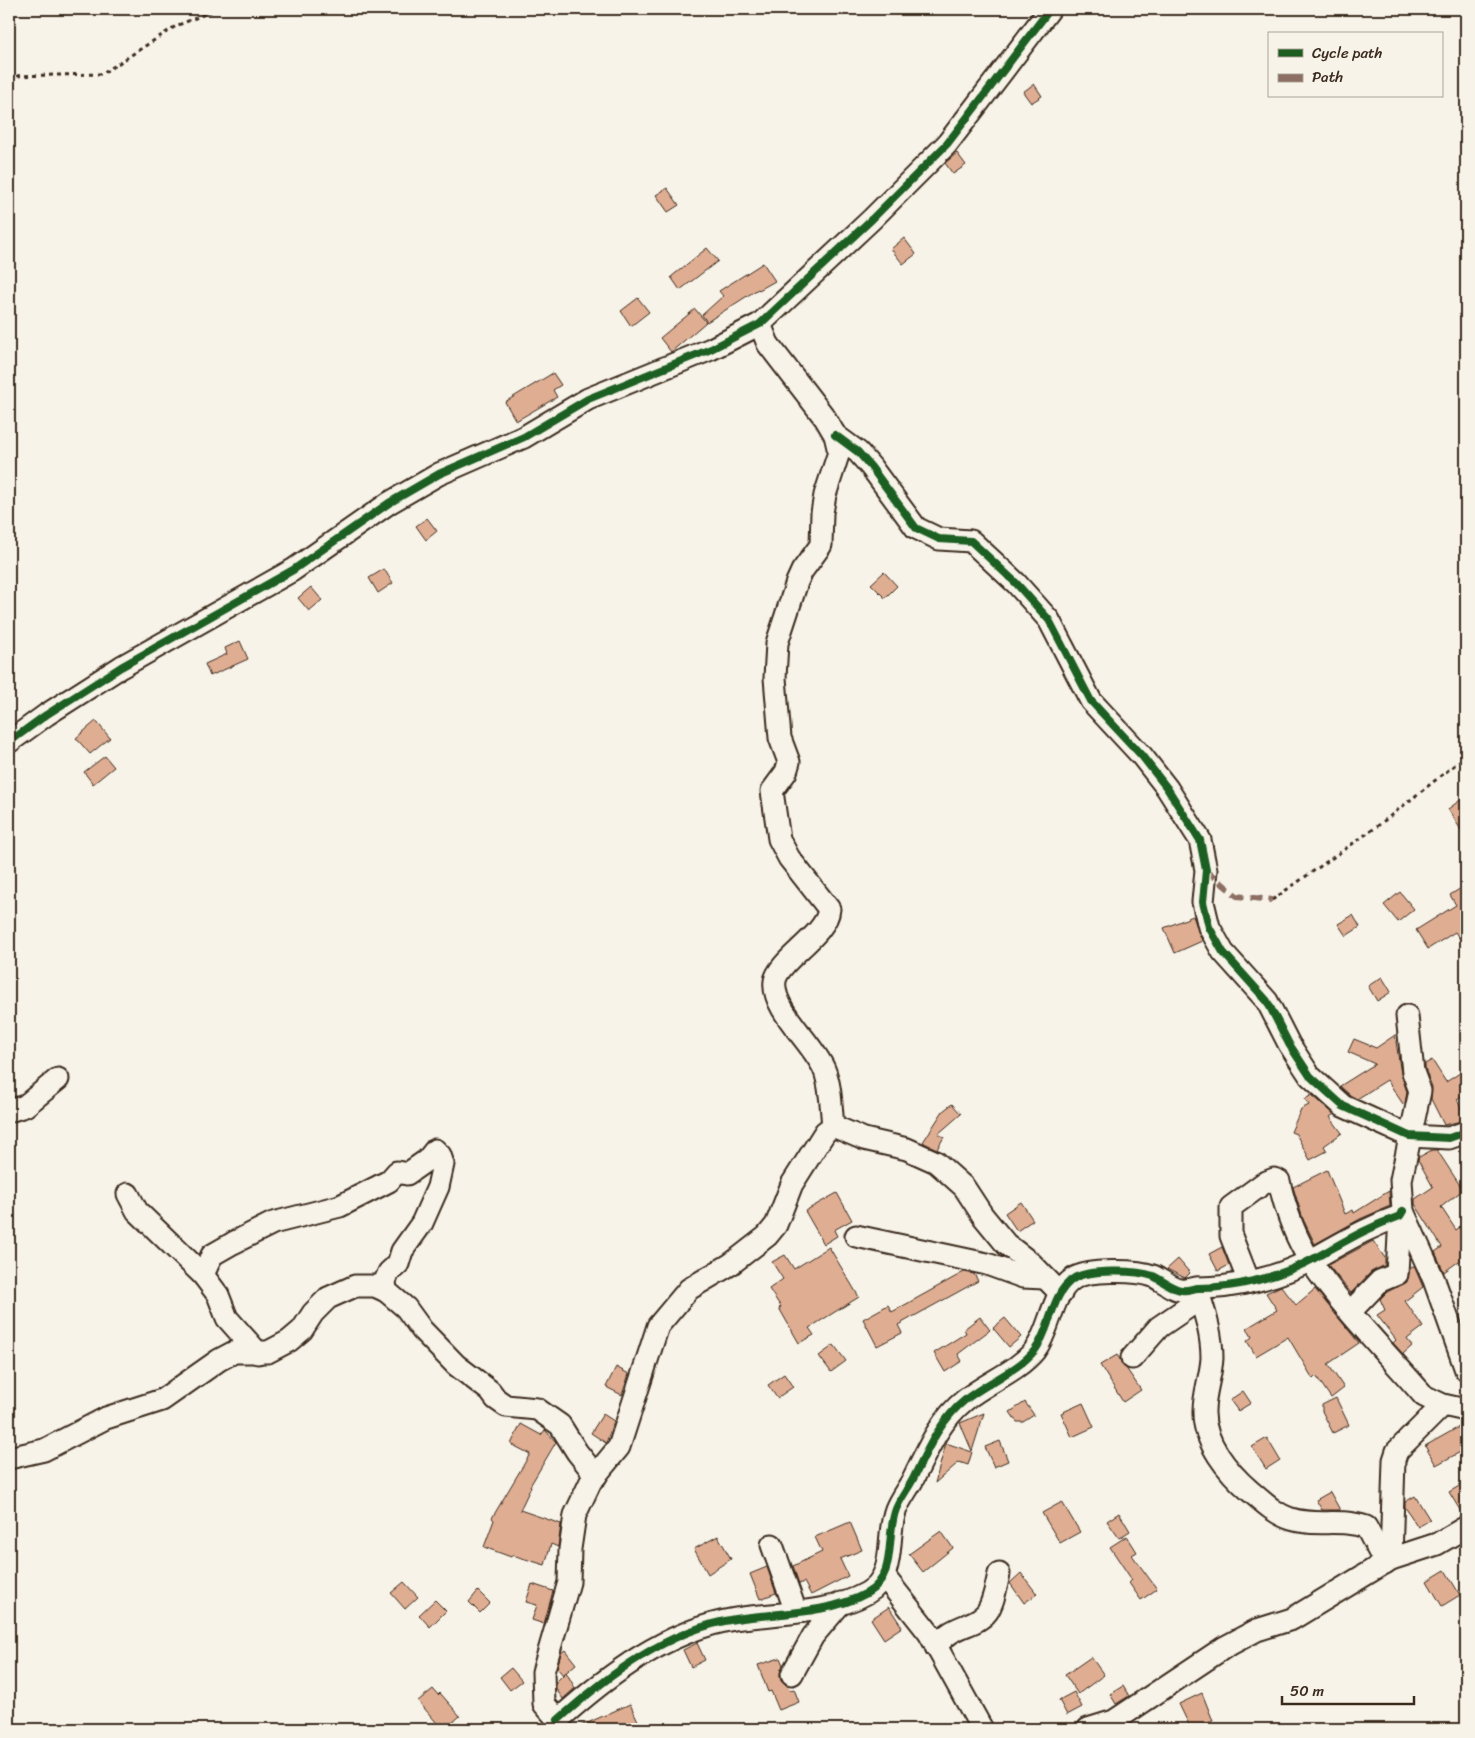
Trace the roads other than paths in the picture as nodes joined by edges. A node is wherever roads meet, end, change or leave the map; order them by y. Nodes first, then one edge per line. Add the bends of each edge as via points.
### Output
1 (1050, 9) edge
2 (760, 324) junction
3 (835, 435) junction
4 (9, 742) edge
5 (1407, 1016) dead end
6 (58, 1079) dead end
7 (9, 1111) edge
8 (833, 1126) junction
9 (1466, 1132) edge
10 (1409, 1136) junction
11 (128, 1194) dead end
12 (1402, 1213) junction
13 (856, 1236) dead end
14 (1310, 1260) junction
15 (203, 1275) junction
16 (1044, 1278) junction
17 (1249, 1282) junction
18 (386, 1291) junction
19 (1199, 1293) junction
20 (1060, 1294) junction
21 (1351, 1311) junction
22 (258, 1353) junction
23 (1132, 1358) dead end
24 (1466, 1370) edge
25 (1443, 1405) junction
26 (1466, 1410) edge
27 (9, 1458) edge
28 (596, 1476) junction
29 (1466, 1527) edge
30 (772, 1545) dead end
31 (1388, 1561) junction
32 (999, 1574) dead end
33 (884, 1576) junction
34 (841, 1602) junction
35 (796, 1612) junction
36 (936, 1647) junction
37 (792, 1674) dead end
38 (560, 1727) edge
39 (982, 1729) edge
40 (1088, 1729) edge

1 - 2 street via 946,144
2 - 3 street via 768,344
2 - 4 street via 711,349 588,399 524,437 439,474 389,503 293,570 121,667
3 - 8 street via 839,452 825,495 821,545 797,582 777,643 775,678 780,738 789,762 772,791 778,839 829,909 829,915 820,927 776,978 774,993 825,1070
3 - 10 street via 858,452 916,528 939,539 971,542 1037,604 1049,620 1092,701 1167,788 1200,840 1206,870 1203,902 1209,927 1223,952 1266,1001 1310,1076 1343,1106
5 - 10 street via 1413,1072 1420,1090
6 - 7 street via 25,1106
8 - 16 street via 864,1139 908,1149 936,1162 964,1187 1006,1244
8 - 28 street via 825,1132 792,1184 776,1226 731,1264 689,1289 658,1326 620,1447
9 - 10 street via 1449,1138
10 - 12 street via 1401,1180
11 - 15 street via 137,1211
12 - 14 street via 1370,1226
12 - 21 street via 1397,1274 1380,1281
12 - 24 street via 1434,1280
13 - 16 street via 986,1264 1023,1277
14 - 17 street
14 - 17 street via 1289,1215 1278,1181 1274,1179 1231,1207 1231,1236
14 - 21 street
15 - 18 street via 212,1255 233,1243 273,1223 340,1206 389,1181 397,1172 407,1174 435,1150 443,1164 438,1186 422,1223 402,1251 398,1264 389,1272 385,1281
15 - 22 street via 218,1296 227,1318
16 - 20 street
17 - 19 street
18 - 22 street via 376,1286 355,1286 328,1298 289,1341 268,1352
18 - 28 street via 406,1308 456,1365 496,1399 506,1406 537,1409 560,1425
19 - 20 street via 1181,1290 1151,1275 1100,1272 1075,1277
19 - 23 street via 1159,1328
19 - 31 street via 1209,1324 1212,1359 1204,1413 1210,1440 1221,1460 1268,1507 1289,1519 1352,1522 1366,1527
20 - 33 street via 1036,1349 1018,1366 991,1381 944,1419 896,1509 889,1539 890,1560
21 - 25 street via 1424,1396
22 - 27 street via 234,1352 162,1400 106,1418 44,1450
25 - 26 street
25 - 31 street via 1397,1451
28 - 38 street via 575,1515 570,1582 543,1672 544,1704
29 - 31 street via 1437,1544
30 - 35 street
31 - 40 street via 1292,1620 1257,1630 1225,1647 1114,1721
32 - 36 street via 986,1613 949,1632
33 - 34 street via 869,1592
33 - 36 street
34 - 35 street
34 - 37 street via 813,1636
35 - 38 street via 733,1620 671,1640 641,1656 582,1698
36 - 39 street

